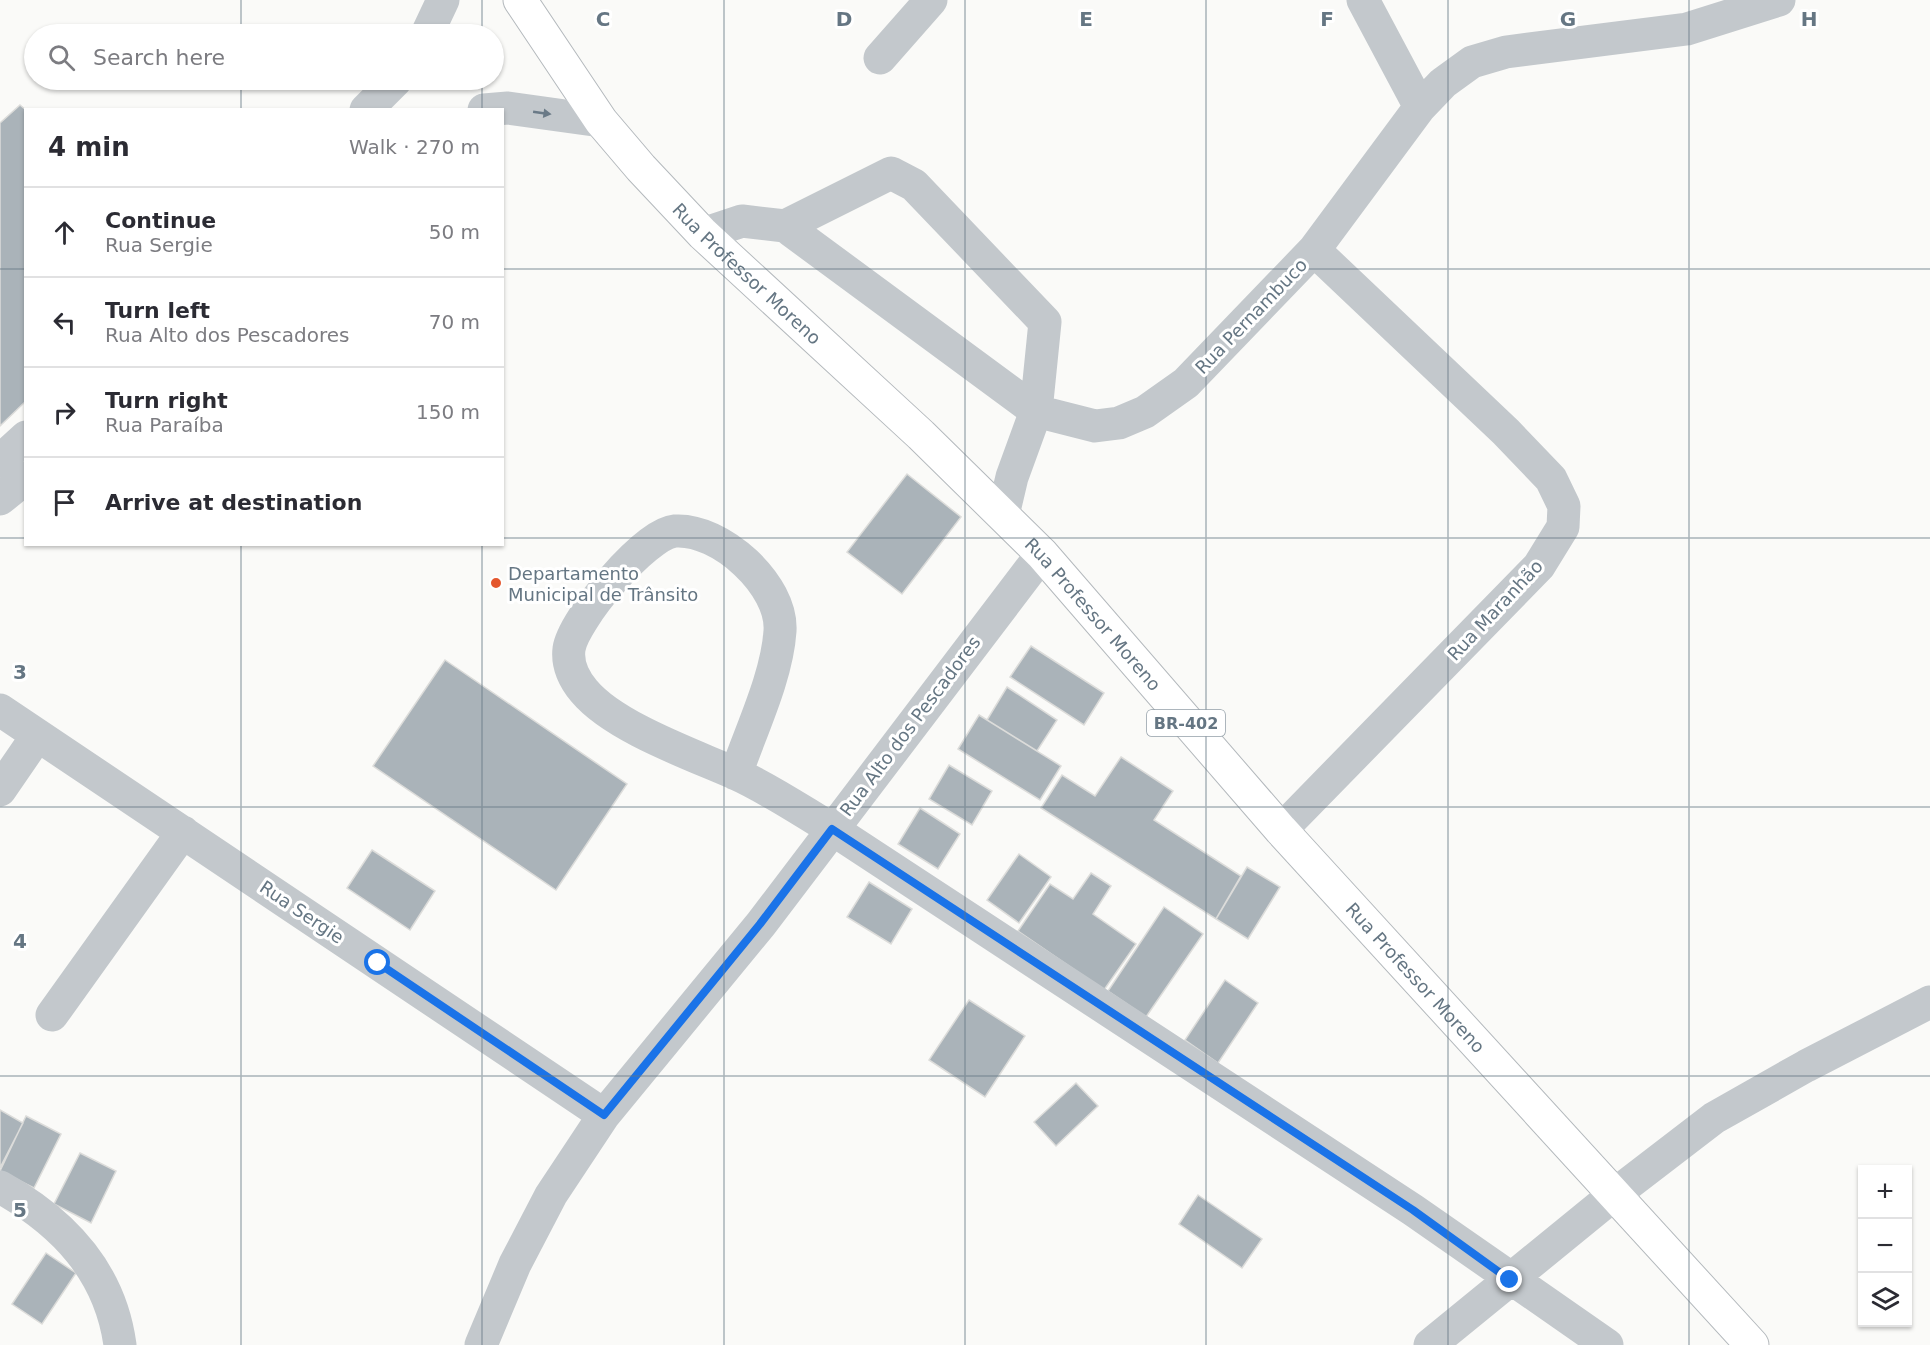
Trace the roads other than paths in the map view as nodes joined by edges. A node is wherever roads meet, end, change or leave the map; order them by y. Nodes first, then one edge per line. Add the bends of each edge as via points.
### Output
1 (442, 0) edge
2 (520, 0) edge
3 (931, 0) edge
4 (1363, 0) edge
5 (1779, 0) edge
6 (431, 24) edge
7 (880, 58) dead end
8 (386, 90) edge
9 (1420, 107) junction
10 (368, 108) edge
11 (504, 108) edge
12 (601, 121) junction
13 (785, 226) junction
14 (703, 234) junction
15 (1314, 250) junction
16 (1036, 411) junction
17 (24, 439) edge
18 (0, 462) edge
19 (24, 480) edge
20 (0, 499) edge
21 (1003, 515) junction
22 (1042, 554) junction
23 (0, 710) edge
24 (37, 736) junction
25 (736, 774) junction
26 (0, 790) edge
27 (832, 829) junction
28 (1281, 830) junction
29 (183, 832) junction
30 (1930, 1002) edge
31 (52, 1015) dead end
32 (604, 1115) junction
33 (0, 1187) edge
34 (1616, 1194) junction
35 (1510, 1280) junction
36 (120, 1345) edge
37 (480, 1345) edge
38 (1430, 1345) edge
39 (1608, 1345) edge
40 (1752, 1345) edge

1 - 6 street
2 - 12 highway, BR-402
3 - 7 street
4 - 9 street
5 - 9 street, Rua Pernambuco via 1687,29 1506,52 1472,62 1443,83
8 - 10 street
9 - 15 street, Rua Pernambuco
11 -> 12 street
12 - 14 highway, Rua Professor Moreno / BR-402
13 - 14 street, Rua Pernambuco via 742,221
13 - 16 street, Rua Pernambuco
13 - 16 street via 891,173 914,185 1045,322
14 - 21 highway, Rua Professor Moreno / BR-402
15 - 16 street, Rua Pernambuco via 1186,383 1145,412 1119,423 1095,426
15 - 28 street, Rua Maranhão via 1551,479 1564,506 1564,516 1563,527 1539,566
16 - 21 street
17 - 18 street
19 - 20 street
21 - 22 highway, Rua Professor Moreno / BR-402
22 - 27 street, Rua Alto dos Pescadores
22 - 28 highway, Rua Professor Moreno / BR-402
23 - 24 street, Rua Sergie
24 - 26 street
24 - 29 street, Rua Sergie
25 - 25 street via 776,660 778,613 757,571 726,547 675,531 656,539 632,560 582,620 569,649 571,671 585,692 637,728 683,753
25 - 27 street
27 - 32 street, Rua Alto dos Pescadores
27 - 35 street via 1413,1210
28 - 34 highway, Rua Professor Moreno / BR-402
29 - 31 street
29 - 32 street, Rua Sergie
30 - 34 street via 1713,1118
32 - 37 street, Rua Alto dos Pescadores via 551,1195 515,1264
33 - 36 street via 71,1238 94,1271 117,1326
34 - 35 street
34 - 40 highway, Rua Professor Moreno / BR-402
35 - 38 street
35 - 39 street

